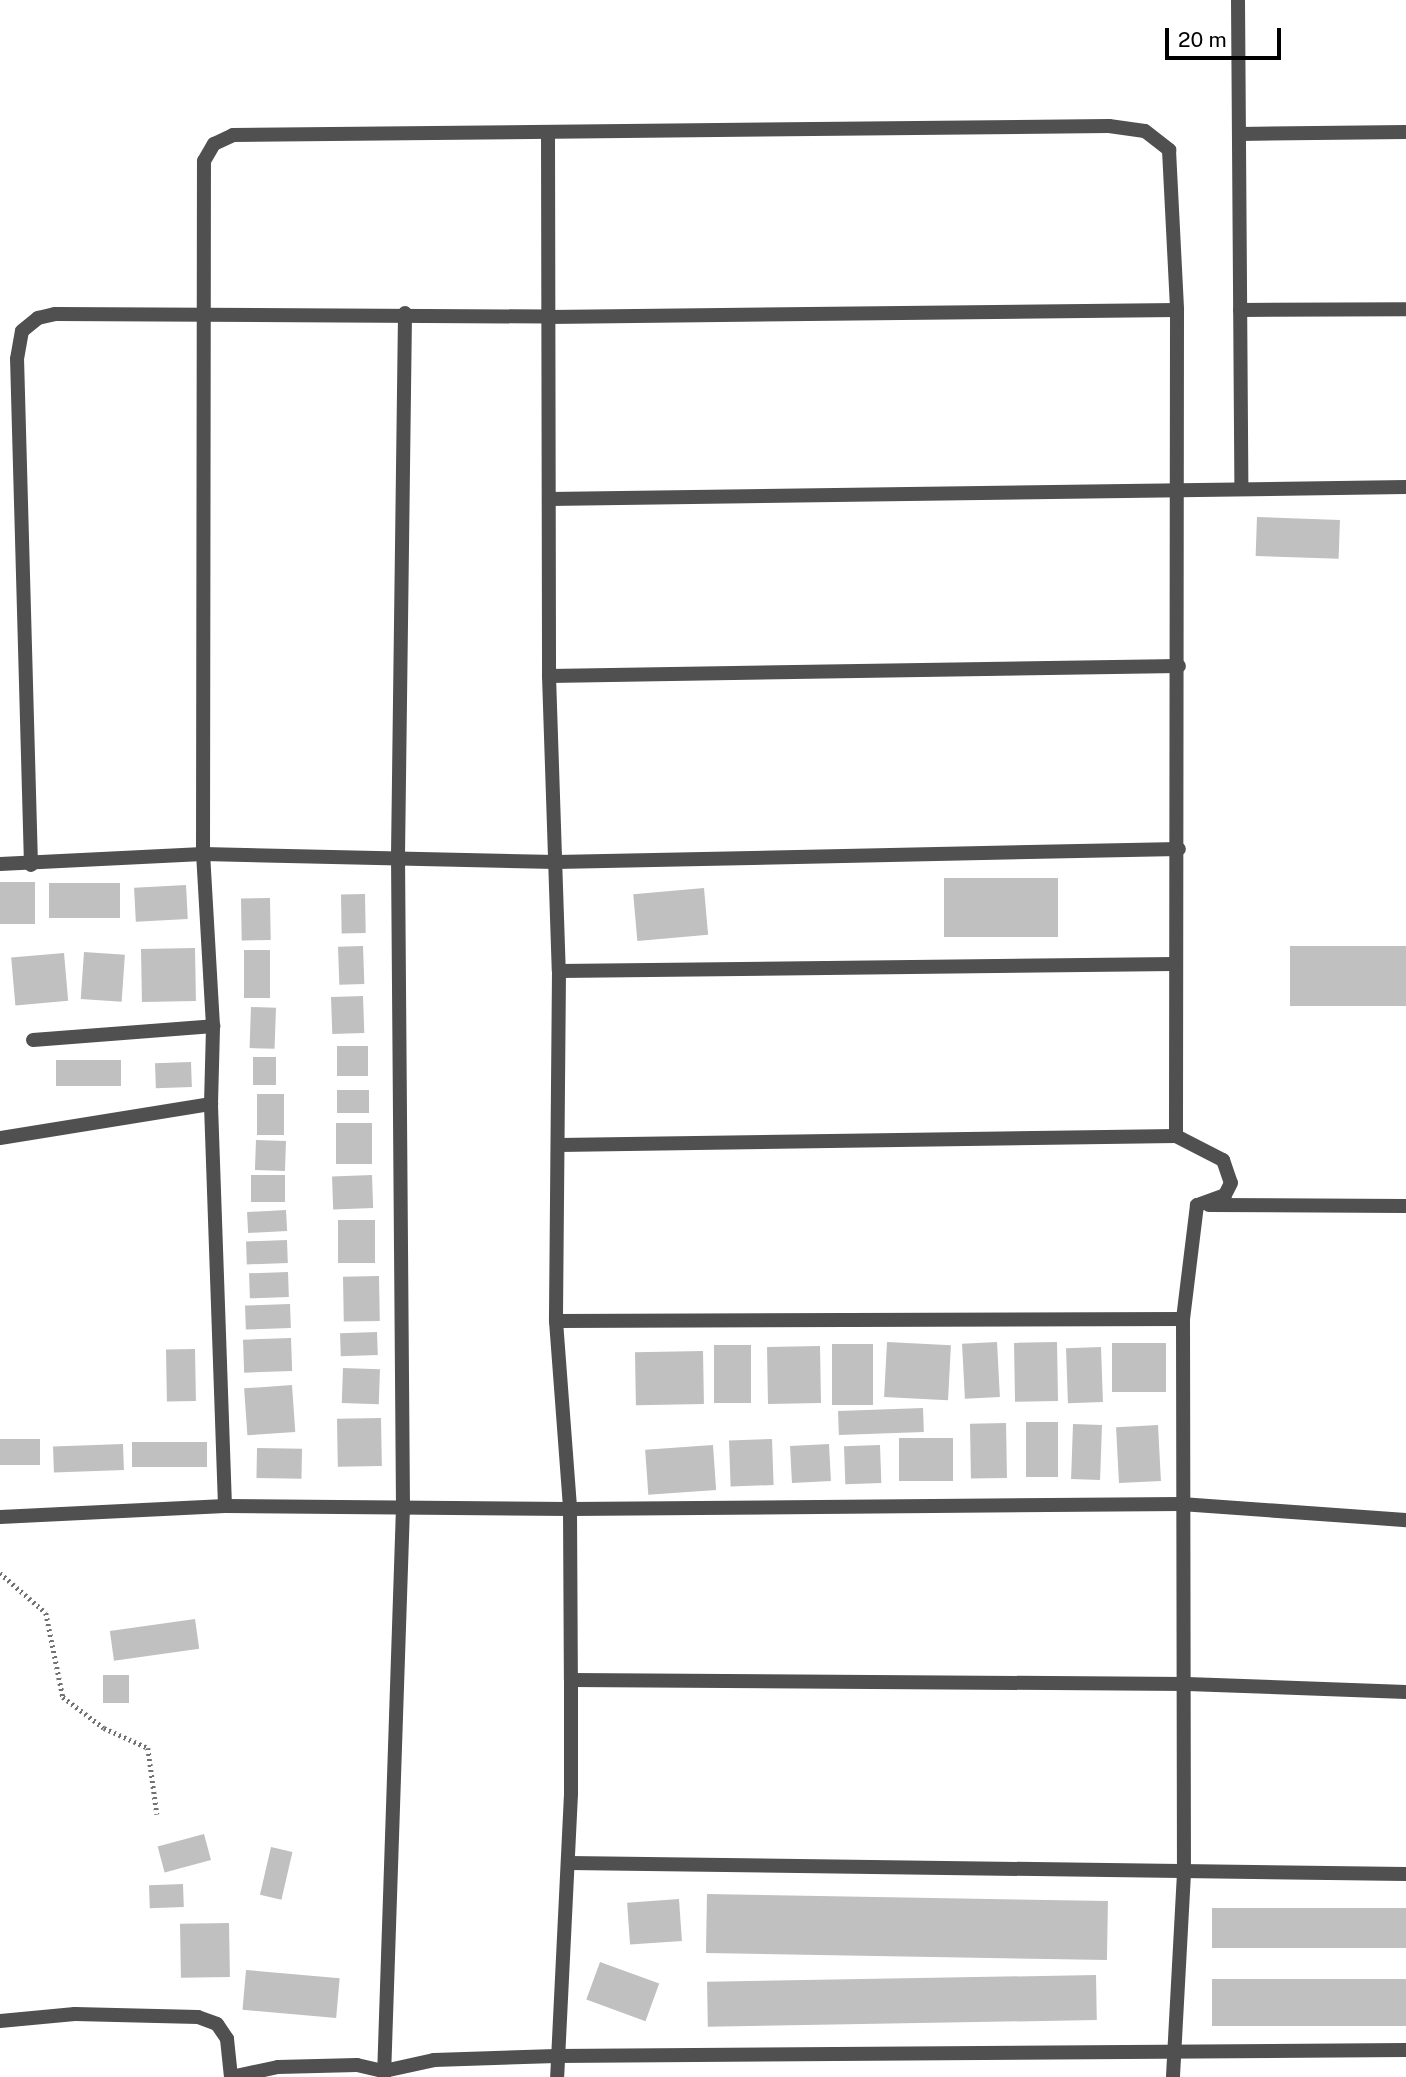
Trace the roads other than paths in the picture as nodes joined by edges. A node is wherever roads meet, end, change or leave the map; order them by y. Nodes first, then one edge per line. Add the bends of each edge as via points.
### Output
1 (1238, 0) edge
2 (548, 132) junction
3 (1406, 132) edge
4 (1239, 134) junction
5 (1406, 309) edge
6 (1177, 310) junction
7 (1240, 310) junction
8 (405, 313) junction
9 (205, 314) junction
10 (549, 317) junction
11 (1406, 487) edge
12 (1241, 489) junction
13 (1175, 490) junction
14 (549, 499) junction
15 (1179, 666) junction
16 (549, 676) junction
17 (1179, 849) junction
18 (203, 854) junction
19 (398, 856) junction
20 (556, 862) junction
21 (0, 864) edge
22 (31, 865) junction
23 (1175, 964) junction
24 (559, 971) junction
25 (213, 1026) junction
26 (33, 1040) dead end
27 (211, 1104) junction
28 (1176, 1136) junction
29 (0, 1138) edge
30 (559, 1145) junction
31 (1197, 1205) junction
32 (1406, 1206) edge
33 (1183, 1319) junction
34 (556, 1321) junction
35 (1181, 1504) junction
36 (225, 1506) junction
37 (402, 1507) junction
38 (570, 1509) junction
39 (0, 1517) edge
40 (1406, 1520) edge
41 (571, 1680) junction
42 (1187, 1684) junction
43 (1406, 1692) edge
44 (569, 1863) junction
45 (1184, 1873) junction
46 (1406, 1874) edge
47 (0, 2021) edge
48 (1406, 2050) edge
49 (1174, 2053) junction
50 (556, 2056) junction
51 (384, 2074) edge
52 (231, 2077) edge
53 (557, 2077) edge
54 (1173, 2077) edge

1 - 4 street
2 - 6 street via 1110,127 1145,131 1169,150
2 - 9 street via 233,135 214,144 204,161
2 - 10 street
3 - 4 street
4 - 7 street
5 - 7 street
6 - 10 street
6 - 13 street
7 - 12 street
8 - 9 street
8 - 10 street
8 - 19 street
9 - 18 street
9 - 22 street via 55,314 38,318 22,331 17,359
10 - 14 street
11 - 12 street
12 - 13 street
13 - 14 street
13 - 15 street
14 - 16 street
15 - 16 street
15 - 17 street
16 - 20 street
17 - 20 street
17 - 23 street
18 - 19 street
18 - 22 street
18 - 25 street
19 - 20 street
19 - 37 street
20 - 24 street
21 - 22 street
23 - 24 street
23 - 28 street
24 - 30 street
25 - 26 street
25 - 27 street
27 - 29 street
27 - 36 street
28 - 30 street
28 - 31 street via 1223,1160 1231,1183 1225,1195
30 - 34 street
31 - 32 street
31 - 33 street
33 - 34 street
33 - 35 street
34 - 38 street
35 - 38 street
35 - 40 street
35 - 42 street
36 - 37 street
36 - 39 street
37 - 38 street
37 - 51 street
38 - 41 street
41 - 42 street
41 - 44 street
42 - 43 street
42 - 45 street
44 - 45 street
44 - 50 street
45 - 46 street
45 - 49 street
47 - 52 street via 75,2014 198,2017 217,2024 227,2039
48 - 49 street
49 - 50 street
49 - 54 street
50 - 51 street via 434,2060
50 - 53 street
51 - 52 street via 357,2065 278,2067

